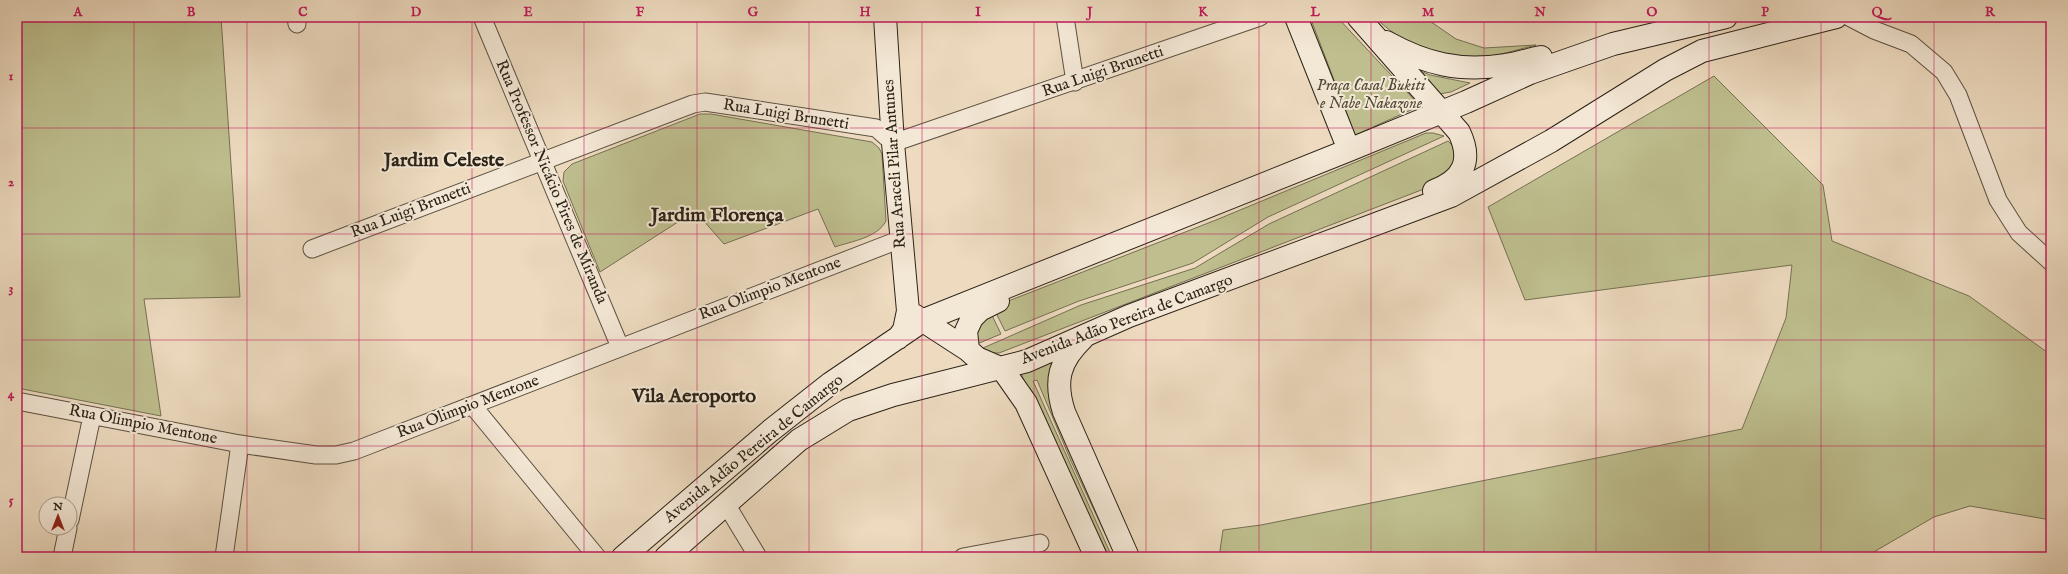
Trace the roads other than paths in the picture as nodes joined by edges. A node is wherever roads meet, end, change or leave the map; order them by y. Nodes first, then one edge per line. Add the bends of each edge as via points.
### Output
1 (482, 17) edge
2 (885, 17) edge
3 (1065, 17) edge
4 (1260, 17) edge
5 (1358, 17) edge
6 (1726, 17) edge
7 (1836, 17) edge
8 (1849, 17) edge
9 (1300, 22) edge
10 (1875, 24) edge
11 (1375, 36) junction
12 (1613, 44) junction
13 (1076, 82) junction
14 (1440, 112) junction
15 (1406, 126) junction
16 (1459, 132) junction
17 (893, 143) junction
18 (1349, 150) junction
19 (543, 160) junction
20 (1315, 163) junction
21 (901, 239) junction
22 (312, 249) dead end
23 (1277, 262) junction
24 (2051, 262) edge
25 (916, 316) junction
26 (1090, 332) junction
27 (620, 347) junction
28 (968, 350) junction
29 (998, 367) junction
30 (965, 376) junction
31 (1023, 398) junction
32 (17, 401) edge
33 (472, 406) junction
34 (92, 416) junction
35 (240, 444) junction
36 (75, 496) edge
37 (726, 504) junction
38 (66, 536) edge
39 (1040, 543) dead end
40 (62, 557) edge
41 (224, 557) edge
42 (597, 557) edge
43 (623, 557) edge
44 (666, 557) edge
45 (758, 557) edge
46 (963, 557) edge
47 (1096, 557) edge
48 (1128, 557) edge

1 - 19 street, Rua Professor Nicácio Pires de Miranda
2 - 17 main road, Rua Araceli Pilar Antunes
3 - 13 street
4 - 13 street, Rua Luigi Brunetti
5 - 11 main road
6 - 12 main road
7 - 23 main road, Avenida Adão Pereira de Camargo via 1702,51 1665,70 1551,141 1451,196
8 - 10 street
9 - 18 main road
10 - 24 street via 1911,44 1944,72 1958,94 1998,200 2019,233
11 - 12 main road via 1408,55 1428,62 1473,69 1507,65
11 - 14 main road
12 - 14 main road, Avenida Adão Pereira de Camargo via 1530,73
13 - 17 street, Rua Luigi Brunetti
14 - 15 main road, Avenida Adão Pereira de Camargo
14 - 16 main road
15 - 16 main road via 1434,124
15 - 18 main road, Avenida Adão Pereira de Camargo
16 - 23 main road via 1466,157 1463,169 1449,185 1327,235
17 - 19 street, Rua Luigi Brunetti via 876,128 705,102 693,104
17 - 21 main road, Rua Araceli Pilar Antunes
18 - 20 main road, Avenida Adão Pereira de Camargo
19 - 22 street, Rua Luigi Brunetti
19 - 27 street, Rua Professor Nicácio Pires de Miranda
20 - 25 main road, Avenida Adão Pereira de Camargo
20 - 28 main road via 1247,202 980,310 972,318 966,331
21 - 25 main road, Rua Araceli Pilar Antunes
21 - 27 street, Rua Olimpio Mentone
23 - 26 main road, Avenida Adão Pereira de Camargo
25 - 28 main road
25 - 43 main road, Avenida Adão Pereira de Camargo via 898,338 831,383 770,431
26 - 29 main road, Avenida Adão Pereira de Camargo via 1027,360
26 - 48 main road via 1071,349 1062,364 1059,397
27 - 33 street, Rua Olimpio Mentone
28 - 29 main road via 977,358
29 - 30 main road, Avenida Adão Pereira de Camargo
29 - 31 main road
30 - 31 main road via 997,382
30 - 37 main road, Avenida Adão Pereira de Camargo via 893,394 848,410 799,440
31 - 47 main road
32 - 34 street, Rua Olimpio Mentone
33 - 35 street, Rua Olimpio Mentone via 354,451 336,455 316,455
33 - 42 street
34 - 35 street, Rua Olimpio Mentone
34 - 36 street
35 - 41 street
37 - 44 main road, Avenida Adão Pereira de Camargo
37 - 45 street
38 - 40 street
39 - 46 street

